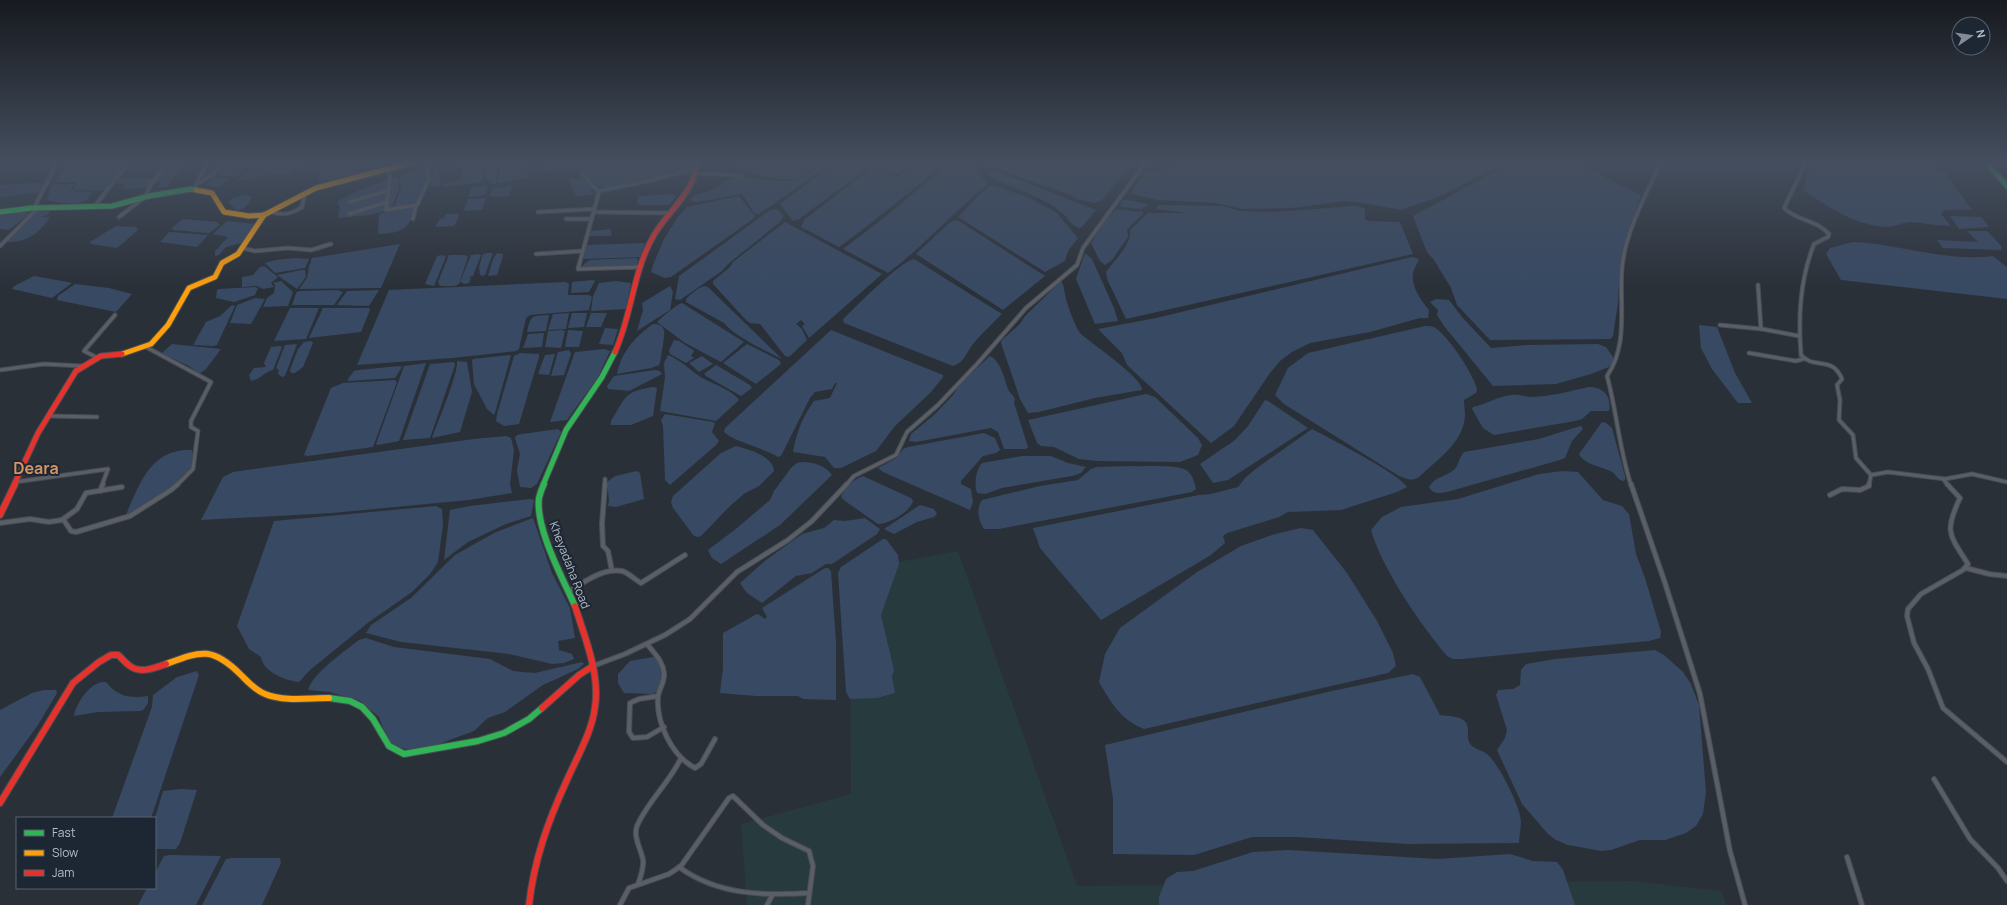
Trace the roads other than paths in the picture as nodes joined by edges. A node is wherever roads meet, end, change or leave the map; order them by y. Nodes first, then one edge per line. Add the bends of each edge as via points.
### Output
1 (38, 204) edge
2 (96, 204) edge
3 (120, 204) edge
4 (136, 204) edge
5 (219, 204) edge
6 (285, 204) edge
7 (303, 204) edge
8 (380, 204) edge
9 (387, 204) edge
10 (596, 204) edge
11 (676, 204) edge
12 (1117, 204) edge
13 (1640, 204) edge
14 (1786, 204) edge
15 (417, 205) joint
16 (94, 207) junction
17 (36, 208) junction
18 (594, 211) junction
19 (0, 212) edge
20 (270, 212) junction
21 (538, 212) dead end
22 (669, 213) junction
23 (349, 214) dead end
24 (264, 215) junction
25 (119, 217) dead end
26 (413, 219) dead end
27 (592, 219) junction
28 (566, 220) dead end
29 (331, 244) dead end
30 (0, 246) edge
31 (242, 248) junction
32 (583, 251) junction
33 (536, 254) dead end
34 (641, 267) junction
35 (1758, 285) dead end
36 (114, 315) dead end
37 (1720, 325) dead end
38 (1761, 329) junction
39 (1799, 336) junction
40 (146, 347) junction
41 (1749, 353) dead end
42 (98, 358) junction
43 (1803, 358) junction
44 (83, 366) junction
45 (0, 370) edge
46 (49, 416) junction
47 (97, 417) dead end
48 (1870, 475) junction
49 (605, 479) dead end
50 (1943, 479) junction
51 (15, 482) junction
52 (2007, 482) edge
53 (122, 487) dead end
54 (100, 491) junction
55 (1830, 495) dead end
56 (0, 515) edge
57 (63, 519) junction
58 (0, 523) edge
59 (685, 555) dead end
60 (1966, 568) junction
61 (612, 571) junction
62 (2007, 576) edge
63 (569, 591) junction
64 (647, 644) junction
65 (595, 666) junction
66 (658, 696) junction
67 (664, 727) junction
68 (715, 739) dead end
69 (681, 758) junction
70 (2007, 762) edge
71 (1934, 779) dead end
72 (0, 803) edge
73 (1847, 857) dead end
74 (679, 867) junction
75 (2007, 881) edge
76 (638, 884) junction
77 (809, 893) junction
78 (773, 894) junction
79 (529, 905) edge
80 (620, 905) edge
81 (767, 905) edge
82 (808, 905) edge
83 (1745, 905) edge
84 (1862, 905) edge

1 - 17 street
2 - 16 street
3 - 16 main road
4 - 25 street
5 - 24 main road via 224,212 230,215
6 - 20 main road
7 - 20 street via 296,212
8 - 23 street
9 - 15 street via 387,211
10 - 18 street
11 - 22 main road, Kheyadaha Road
12 - 64 street via 1083,248 1077,265 1026,308 993,343 978,364 907,432 896,455 854,476 799,532 737,572 690,619
13 - 83 street via 1622,270 1623,300 1619,353 1607,376 1625,466 1700,694 1730,851
14 - 39 street via 1784,208 1791,213 1821,226 1829,234 1814,244 1801,292
15 - 26 street
16 - 17 main road
17 - 19 main road
17 - 30 street
18 - 21 street
18 - 22 street
18 - 27 street
20 - 24 main road
22 - 34 main road, Kheyadaha Road via 653,236
24 - 31 main road
27 - 28 street
27 - 32 street
29 - 31 street via 311,250 288,248 255,251
31 - 40 main road via 236,256 222,263 215,277 189,288 168,325
32 - 33 street
32 - 34 street via 579,269
34 - 63 main road, Kheyadaha Road via 620,342 602,377 566,430 542,488 539,504 542,525 554,561
35 - 38 street
36 - 42 street via 84,351
37 - 38 street
38 - 39 street
39 - 43 street
40 - 42 main road via 126,354 106,354
40 - 57 street via 212,382 191,419 192,427 198,431 193,469 171,490 130,516 76,532 71,531
41 - 43 street via 1796,361
42 - 44 main road
43 - 48 street via 1831,364 1840,374 1842,379 1837,385 1840,400 1839,420 1842,426 1853,434 1856,458
44 - 45 street via 49,364
44 - 46 main road via 73,375
46 - 47 street
46 - 51 main road
48 - 50 street via 1888,472
48 - 55 street via 1869,486 1865,489 1842,489
49 - 61 street via 603,546 608,551
50 - 52 street via 1972,474
50 - 60 street via 1960,498 1951,517 1949,529 1952,540 1967,561
51 - 54 street via 108,469
51 - 56 main road
53 - 54 street
54 - 57 street via 86,493 81,506
57 - 58 street via 48,522 37,518
59 - 61 street via 641,583 624,571
60 - 62 street
60 - 70 street via 1925,591 1908,609 1907,616 1914,643 1928,669 1943,708
61 - 63 street via 598,575
63 - 65 main road, Kheyadaha Road
64 - 65 street
64 - 66 street via 662,661 665,673
65 - 72 main road via 579,675 529,719 504,733 478,741 404,754 385,744 374,719 360,707 339,698 278,698 265,694 249,684 217,654 197,654 144,670 131,667 120,656 111,656 91,668 67,691
65 - 79 main road, Kheyadaha Road via 593,675 598,693 596,704 587,733 536,854 530,882
66 - 67 street
66 - 67 street via 630,703 629,732 633,738 641,738
67 - 69 street
68 - 69 street via 698,766 692,767
69 - 76 street via 637,827 636,835 643,861
71 - 75 street via 1970,839
73 - 84 street
74 - 76 street via 664,876
74 - 77 street via 733,796 763,825 782,838 810,851 813,866
74 - 78 street via 697,880 713,886
76 - 80 street via 627,890
77 - 78 street
77 - 82 street
78 - 81 street

